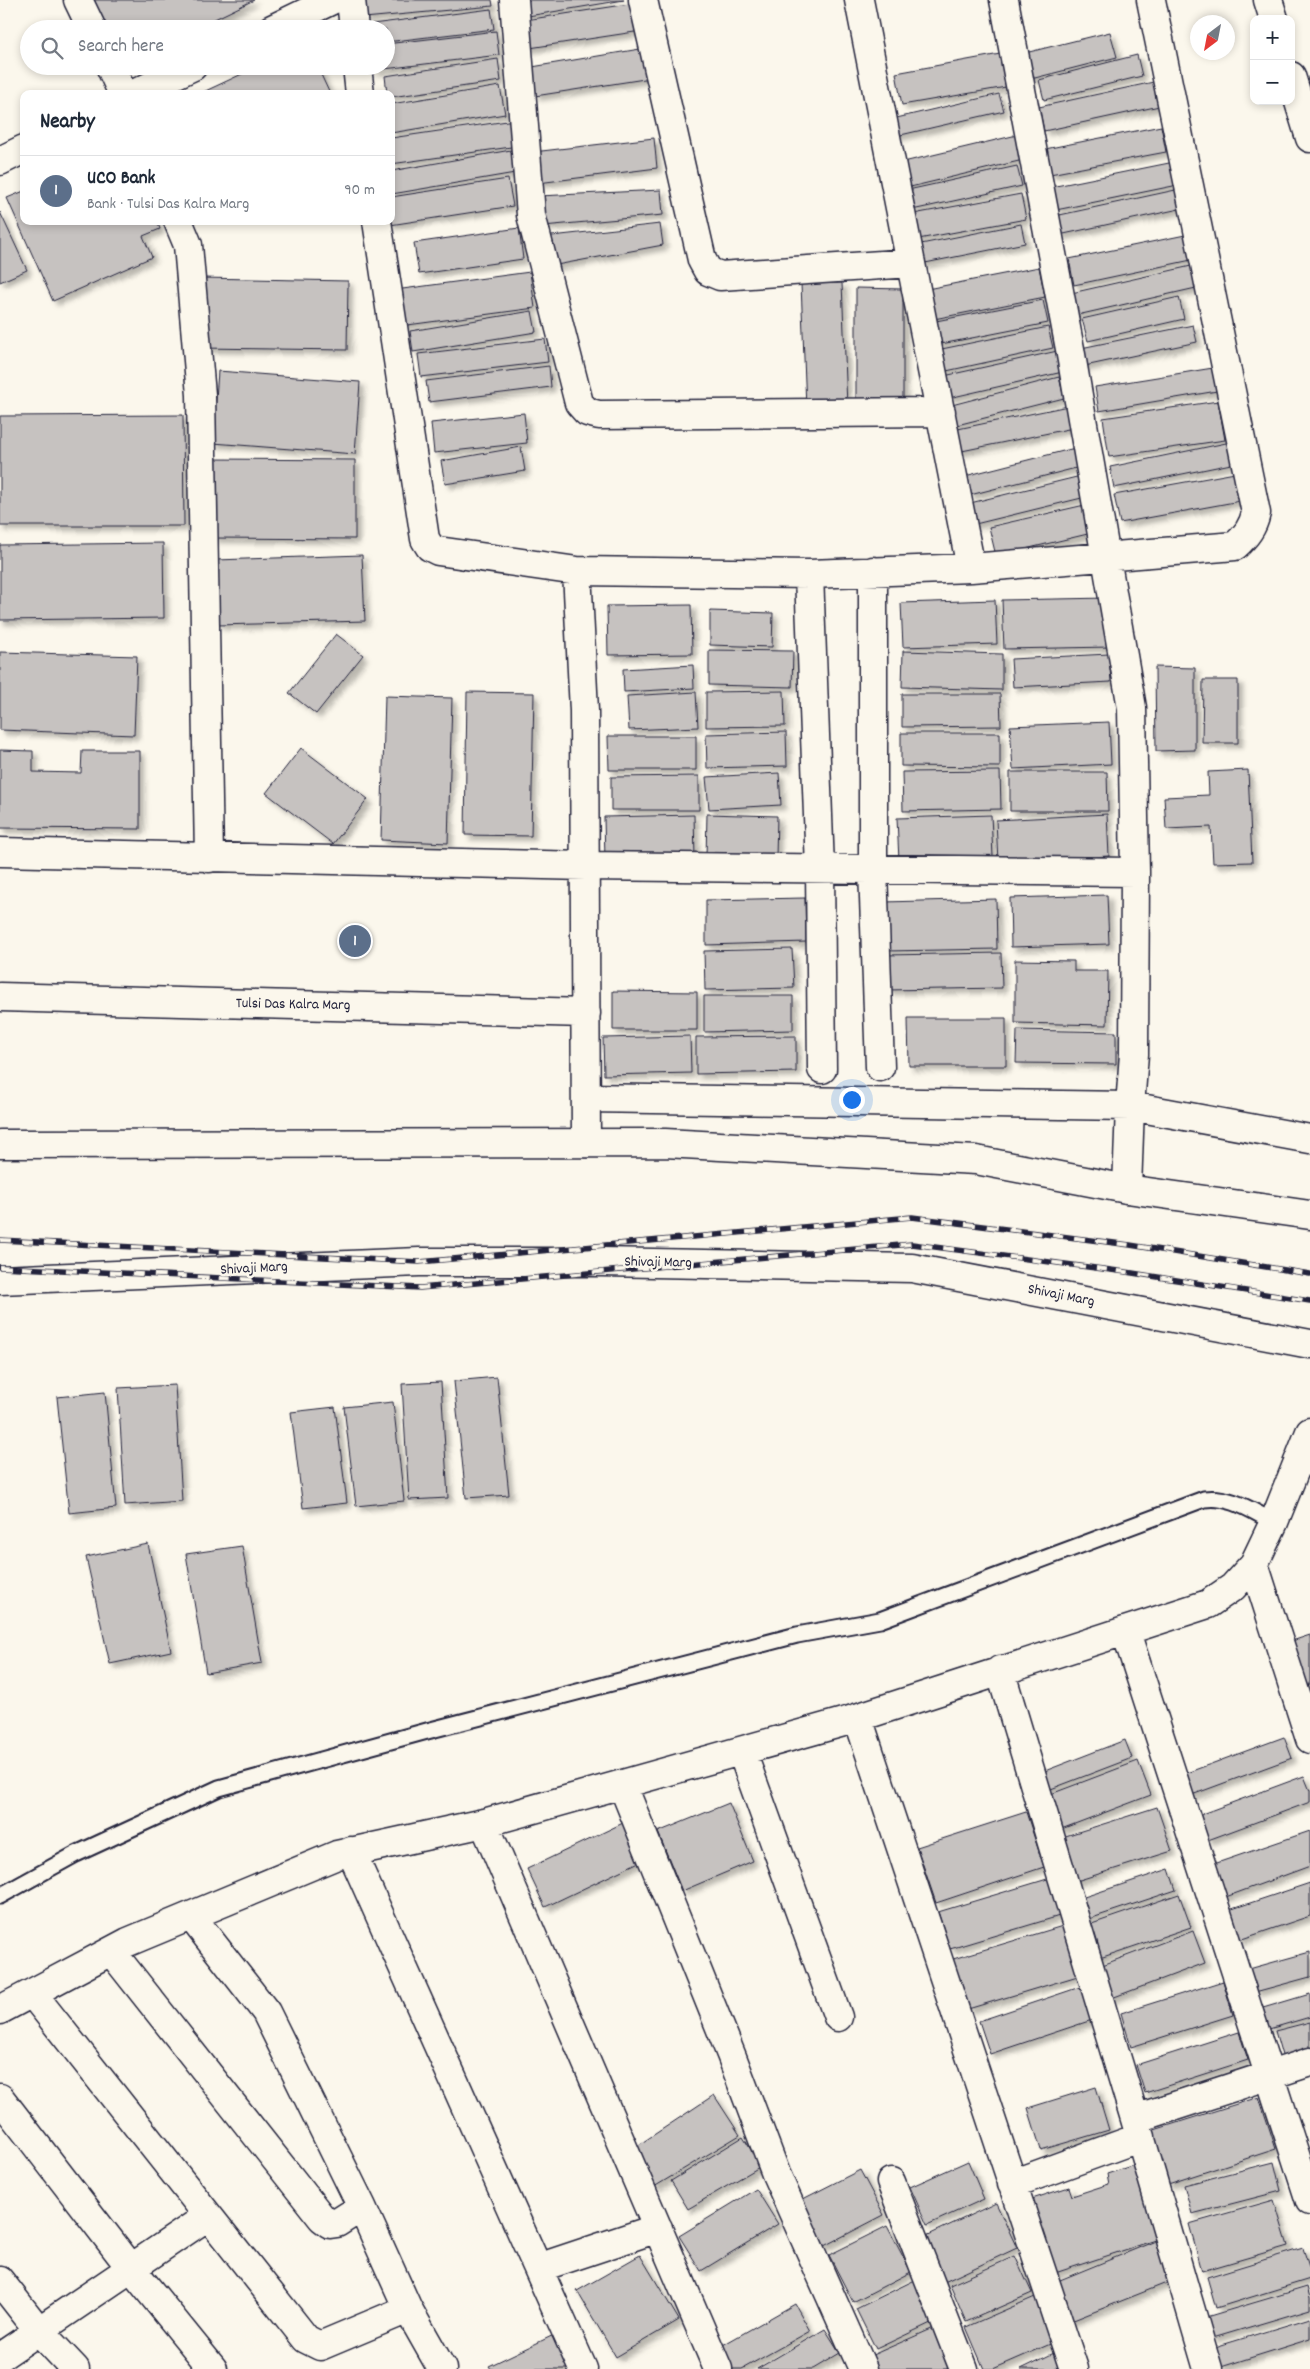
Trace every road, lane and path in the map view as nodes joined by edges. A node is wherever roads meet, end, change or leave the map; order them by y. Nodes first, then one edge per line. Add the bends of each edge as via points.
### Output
1 (78, 0) edge
2 (351, 0) edge
3 (514, 0) edge
4 (643, 0) edge
5 (860, 0) edge
6 (1004, 0) edge
7 (1151, 0) edge
8 (1268, 0) edge
9 (319, 3) edge
10 (1273, 15) edge
11 (88, 20) edge
12 (288, 20) edge
13 (353, 20) edge
14 (114, 75) edge
15 (174, 75) edge
16 (358, 75) edge
17 (1295, 89) edge
18 (121, 90) edge
19 (142, 90) edge
20 (360, 90) edge
21 (1310, 138) edge
22 (20, 151) edge
23 (0, 161) edge
24 (180, 225) edge
25 (378, 225) edge
26 (911, 263) junction
27 (941, 412) junction
28 (1106, 557) junction
29 (972, 568) junction
30 (577, 571) junction
31 (873, 571) junction
32 (809, 574) junction
33 (0, 852) edge
34 (209, 858) junction
35 (585, 866) junction
36 (820, 869) junction
37 (873, 869) junction
38 (1135, 872) junction
39 (0, 997) edge
40 (586, 1013) junction
41 (880, 1067) dead end
42 (822, 1069) dead end
43 (586, 1098) junction
44 (1130, 1106) junction
45 (1310, 1139) edge
46 (586, 1143) junction
47 (0, 1144) edge
48 (1127, 1190) junction
49 (1310, 1215) edge
50 (0, 1280) edge
51 (1310, 1344) edge
52 (1310, 1432) edge
53 (1274, 1522) junction
54 (1254, 1564) junction
55 (1126, 1632) junction
56 (1000, 1670) junction
57 (858, 1718) junction
58 (1310, 1739) edge
59 (742, 1752) junction
60 (623, 1786) junction
61 (484, 1823) junction
62 (351, 1852) junction
63 (0, 1896) edge
64 (191, 1916) junction
65 (111, 1951) junction
66 (32, 1993) junction
67 (0, 2010) edge
68 (838, 2017) dead end
69 (1310, 2062) edge
70 (1270, 2075) junction
71 (0, 2098) edge
72 (1138, 2128) junction
73 (891, 2182) dead end
74 (1012, 2184) junction
75 (1310, 2202) edge
76 (362, 2207) junction
77 (208, 2216) junction
78 (658, 2228) junction
79 (131, 2268) junction
80 (538, 2268) junction
81 (0, 2281) edge
82 (408, 2309) junction
83 (39, 2331) junction
84 (0, 2357) edge
85 (75, 2369) edge
86 (213, 2369) edge
87 (442, 2369) edge
88 (583, 2369) edge
89 (718, 2369) edge
90 (863, 2369) edge
91 (964, 2369) edge
92 (1074, 2369) edge
93 (1208, 2369) edge

1 - 11 street
2 - 13 street
3 - 27 street via 531,215 578,403 587,412 599,415
4 - 26 street via 702,260 708,271 720,276
5 - 26 street
6 - 28 street
7 - 28 street via 1256,513 1250,530 1235,546
8 - 10 street
9 - 12 street
14 - 18 street
15 - 19 street
16 - 20 street
17 - 21 street
22 - 23 street
24 - 34 street via 188,246 201,395
25 - 30 street via 425,539 438,551
26 - 27 street
27 - 29 street
28 - 29 street
28 - 38 street via 1132,708
29 - 31 street
30 - 32 street
30 - 35 street via 584,711
31 - 32 street
31 - 37 street
32 - 36 street
33 - 34 street
34 - 35 street
35 - 36 street
35 - 40 street
36 - 37 street
36 - 42 street
37 - 38 street
37 - 41 street
38 - 44 street via 1134,1054
39 - 40 street, Tulsi Das Kalra Marg
40 - 43 street
43 - 44 street
43 - 46 street
44 - 45 street
44 - 48 street
46 - 47 street
46 - 48 street via 665,1143 976,1160
48 - 49 street
50 - 51 street, Shivaji Marg via 419,1262 912,1268
52 - 53 street
53 - 54 street
53 - 63 lane via 1229,1500 1204,1499 880,1620 798,1635 219,1788 76,1854
54 - 55 street via 1233,1587 1208,1604
54 - 58 street
55 - 56 street
55 - 70 street
56 - 57 street
56 - 72 street
57 - 59 street
57 - 74 street
59 - 60 street
59 - 68 street
60 - 61 street
60 - 90 street via 776,2174
61 - 62 street
61 - 78 street
62 - 64 street
62 - 80 street
64 - 65 street
64 - 76 street via 266,2012
65 - 66 street
65 - 76 street via 322,2218 330,2224 337,2223
66 - 67 street
66 - 77 street
69 - 70 street
70 - 72 street
70 - 75 street
71 - 79 street
72 - 74 street
72 - 93 street
73 - 91 street
74 - 92 street
76 - 82 street
77 - 79 street
77 - 82 street via 313,2344 320,2346
78 - 80 street
78 - 89 street
79 - 83 street
79 - 86 street
80 - 88 street
81 - 83 street
82 - 87 street
83 - 84 street
83 - 85 street

